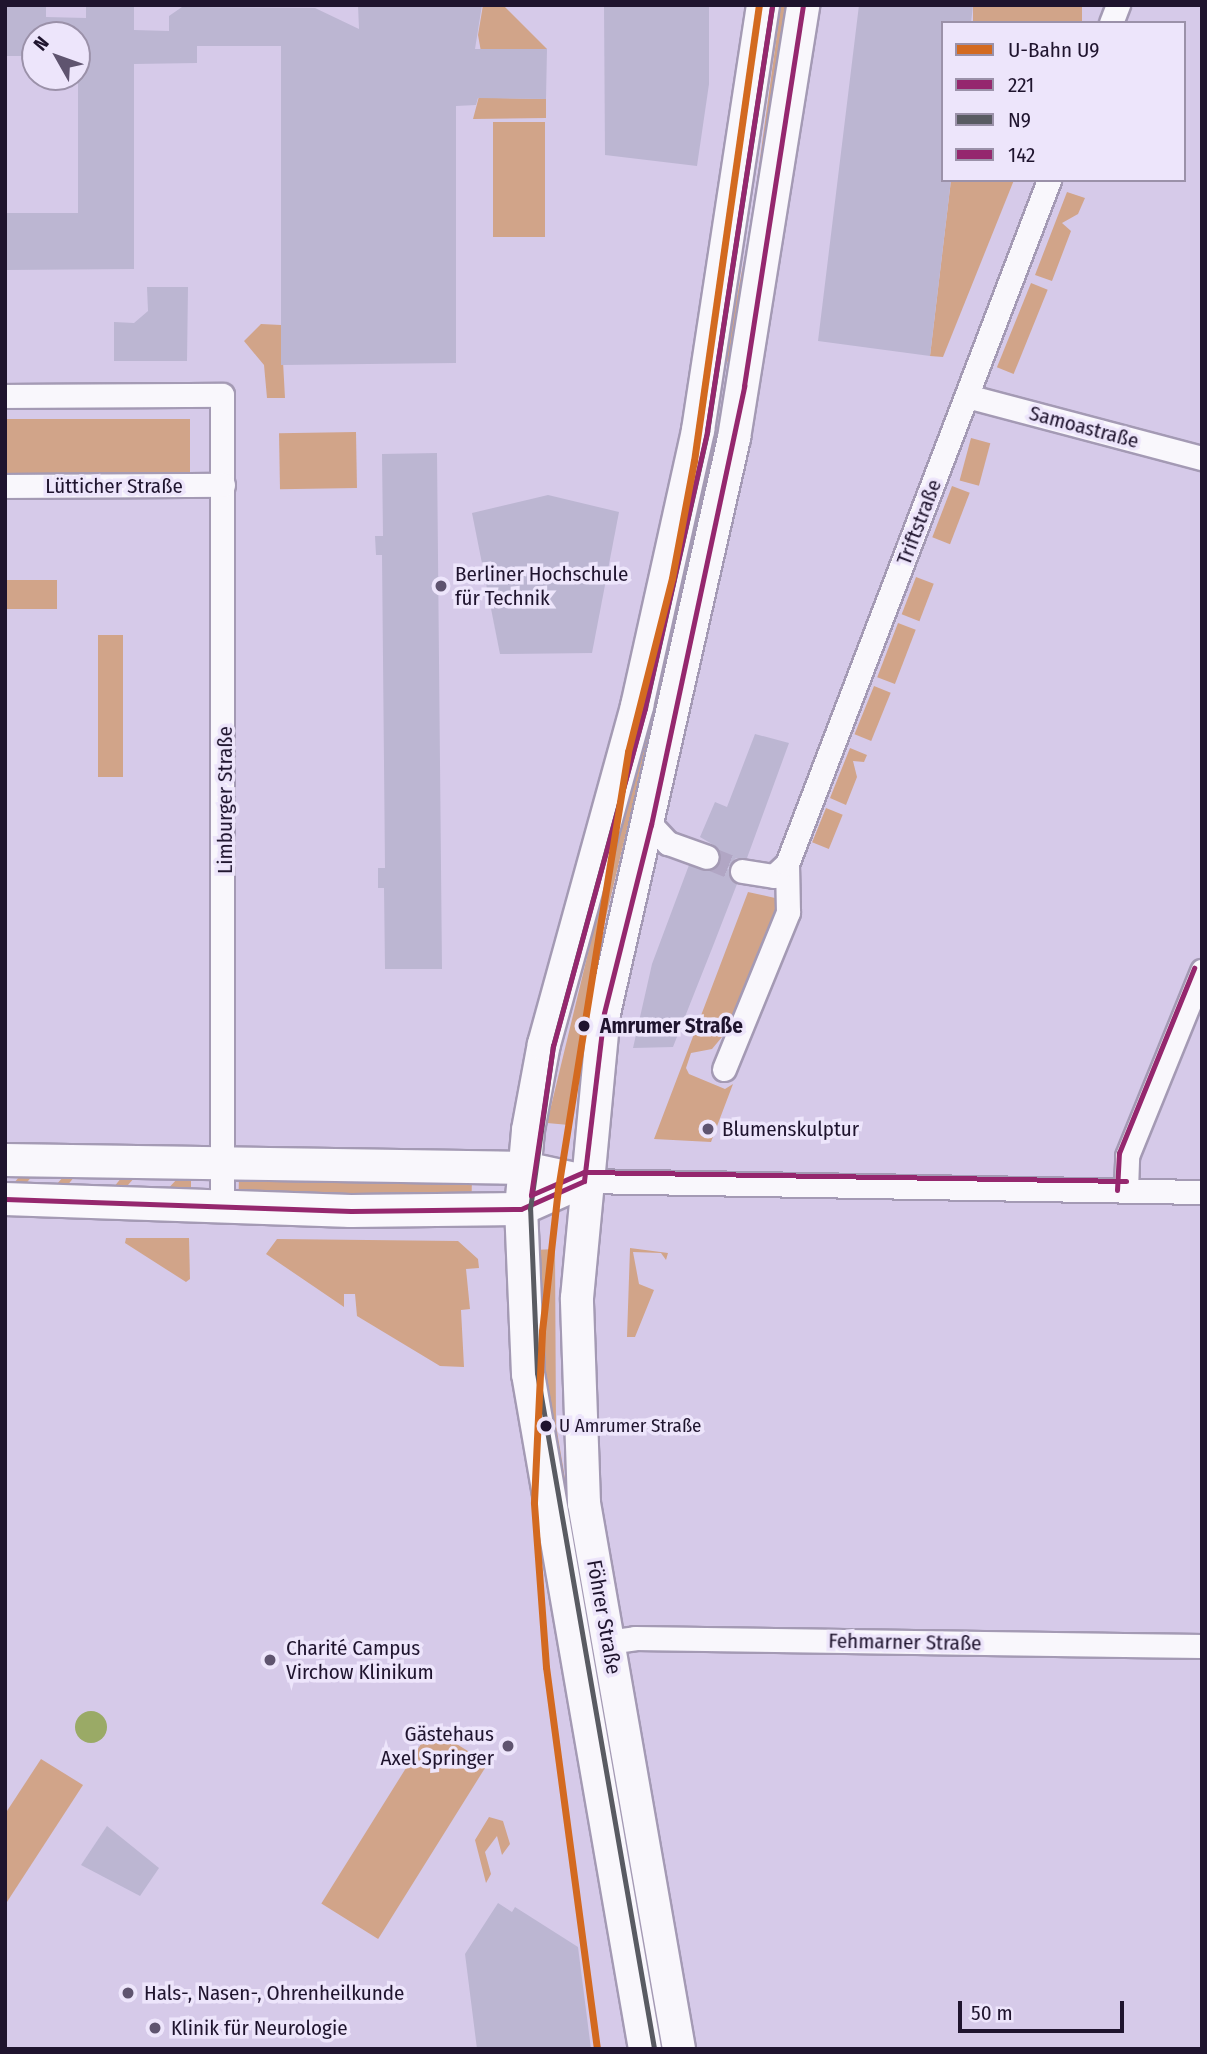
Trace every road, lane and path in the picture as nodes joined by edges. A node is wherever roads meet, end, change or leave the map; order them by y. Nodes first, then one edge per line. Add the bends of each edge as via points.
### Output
1 (763, 5) edge
2 (803, 5) edge
3 (1048, 182) edge
4 (708, 380) junction
5 (744, 386) junction
6 (5, 396) edge
7 (967, 396) junction
8 (1202, 458) edge
9 (223, 485) junction
10 (5, 486) edge
11 (650, 825) junction
12 (707, 857) tunnel mouth
13 (787, 864) junction
14 (742, 871) tunnel mouth
15 (1202, 971) edge
16 (724, 1069) dead end
17 (5, 1160) edge
18 (223, 1162) junction
19 (524, 1168) junction
20 (584, 1181) junction
21 (1126, 1190) junction
22 (1202, 1192) edge
23 (5, 1199) edge
24 (222, 1205) junction
25 (521, 1209) junction
26 (608, 1643) junction
27 (1202, 1646) edge
28 (645, 2049) edge
29 (679, 2049) edge

1 - 4 main road, Föhrer Straße
2 - 5 main road, Föhrer Straße
3 - 7 street, Triftstraße
4 - 5 main road
4 - 19 main road, Föhrer Straße via 637,706 544,1044
5 - 11 main road, Föhrer Straße
6 - 9 street, Limburger Straße via 222,395
7 - 8 street, Samoastraße
7 - 13 street, Triftstraße
9 - 10 street, Lütticher Straße
9 - 18 street, Limburger Straße
11 - 12 street via 668,843
11 - 20 main road, Föhrer Straße via 604,1013
13 - 14 street via 774,876
13 - 16 street, Triftstraße via 788,912
15 - 21 street via 1127,1156
17 - 18 main road
18 - 19 main road
18 - 24 street, Limburger Straße
19 - 20 main road
19 - 25 main road, Föhrer Straße
20 - 21 street
20 - 25 main road
20 - 26 main road, Föhrer Straße via 577,1298 584,1503
21 - 22 street
23 - 24 main road
24 - 25 main road
25 - 28 main road, Föhrer Straße via 528,1374
26 - 27 street, Fehmarner Straße via 635,1638
26 - 29 main road, Föhrer Straße

